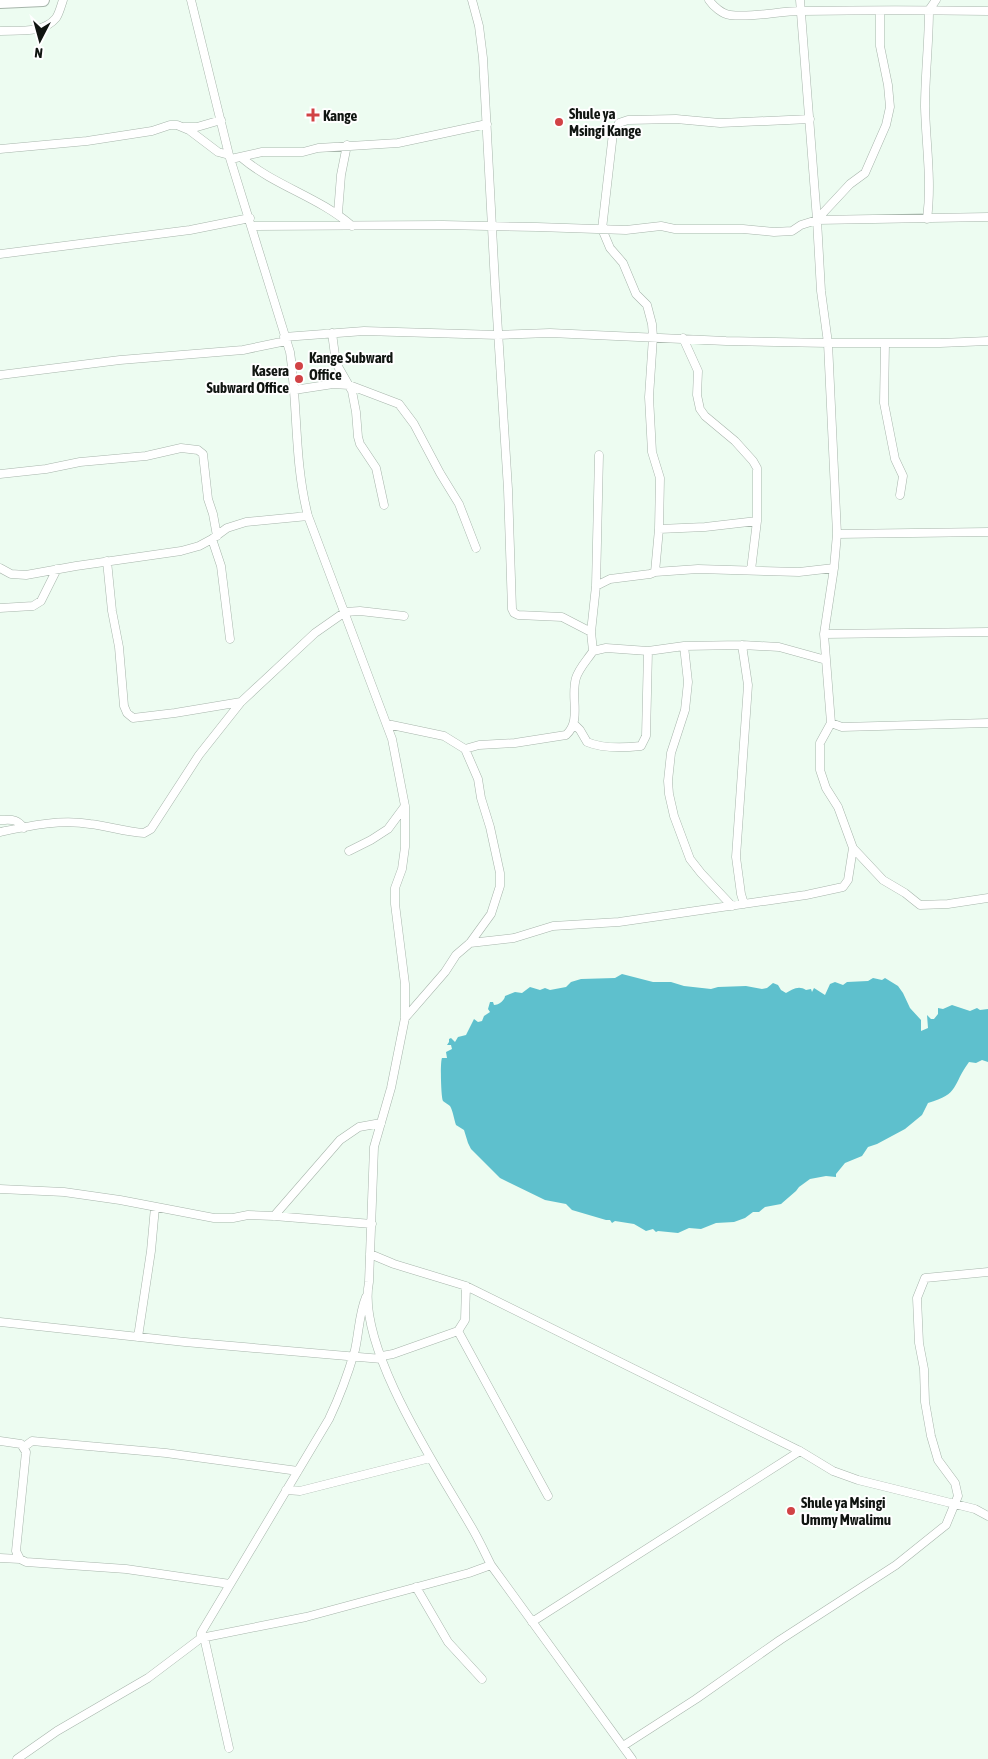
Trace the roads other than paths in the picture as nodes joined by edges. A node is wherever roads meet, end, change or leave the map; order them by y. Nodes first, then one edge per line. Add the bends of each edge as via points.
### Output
1 (43, 0) edge
2 (63, 0) edge
3 (191, 0) edge
4 (472, 0) edge
5 (709, 0) edge
6 (800, 0) edge
7 (936, 0) edge
8 (0, 2) edge
9 (929, 10) junction
10 (800, 11) junction
11 (880, 11) junction
12 (988, 11) edge
13 (0, 31) edge
14 (810, 119) junction
15 (221, 120) junction
16 (487, 124) junction
17 (183, 127) junction
18 (347, 146) junction
19 (0, 149) edge
20 (230, 157) junction
21 (242, 158) junction
22 (338, 213) junction
23 (988, 217) edge
24 (927, 219) junction
25 (818, 220) junction
26 (250, 222) junction
27 (352, 226) junction
28 (492, 227) junction
29 (602, 229) junction
30 (0, 254) edge
31 (332, 333) junction
32 (498, 335) junction
33 (653, 337) junction
34 (683, 338) junction
35 (285, 339) junction
36 (988, 341) edge
37 (828, 343) junction
38 (885, 343) junction
39 (0, 376) edge
40 (349, 385) junction
41 (294, 390) junction
42 (599, 455) dead end
43 (0, 474) edge
44 (900, 495) dead end
45 (384, 505) dead end
46 (308, 516) junction
47 (757, 521) junction
48 (659, 529) junction
49 (988, 532) edge
50 (837, 534) junction
51 (214, 538) junction
52 (476, 548) dead end
53 (107, 561) junction
54 (0, 568) edge
55 (834, 568) junction
56 (57, 569) junction
57 (751, 570) junction
58 (656, 572) junction
59 (596, 586) junction
60 (0, 608) edge
61 (345, 612) junction
62 (404, 616) dead end
63 (591, 632) junction
64 (988, 632) edge
65 (824, 634) junction
66 (230, 639) dead end
67 (742, 645) junction
68 (684, 646) junction
69 (593, 651) junction
70 (648, 651) junction
71 (826, 660) junction
72 (241, 702) junction
73 (988, 723) edge
74 (387, 724) junction
75 (831, 724) junction
76 (574, 725) junction
77 (465, 748) junction
78 (405, 806) junction
79 (0, 820) edge
80 (24, 828) junction
81 (0, 832) edge
82 (853, 848) junction
83 (348, 851) dead end
84 (988, 898) edge
85 (744, 904) junction
86 (732, 906) junction
87 (470, 943) junction
88 (405, 1018) junction
89 (381, 1123) junction
90 (0, 1189) edge
91 (155, 1207) junction
92 (274, 1216) junction
93 (372, 1224) junction
94 (370, 1254) junction
95 (988, 1272) edge
96 (466, 1286) junction
97 (366, 1295) junction
98 (0, 1322) edge
99 (458, 1332) junction
100 (138, 1337) junction
101 (352, 1357) junction
102 (382, 1359) junction
103 (0, 1441) edge
104 (24, 1447) junction
105 (800, 1451) junction
106 (430, 1458) junction
107 (298, 1471) junction
108 (286, 1490) junction
109 (548, 1496) dead end
110 (955, 1504) junction
111 (988, 1516) edge
112 (0, 1558) edge
113 (20, 1559) junction
114 (491, 1565) junction
115 (230, 1584) junction
116 (416, 1588) junction
117 (532, 1622) junction
118 (202, 1638) junction
119 (482, 1679) dead end
120 (623, 1746) junction
121 (230, 1748) dead end
122 (17, 1759) edge
123 (632, 1759) edge

1 - 8 highway
2 - 13 street via 56,18 45,27
3 - 15 street
4 - 16 street via 483,58
5 - 10 street via 728,15
6 - 10 street
7 - 9 street
9 - 11 street
9 - 12 street
9 - 24 street via 925,106 930,173
10 - 11 street
10 - 14 street
11 - 25 street via 880,46 890,107 886,125 865,174 850,184
14 - 25 street
14 - 29 street via 720,123 657,119 628,120 619,124 613,133
15 - 17 street via 197,127
15 - 20 street
16 - 18 street via 398,143
16 - 28 street
17 - 19 street via 170,125 88,141
17 - 20 street
18 - 21 street via 303,152 262,152
18 - 22 street
20 - 21 street
20 - 26 street
21 - 22 street via 255,169
22 - 27 street
23 - 24 street
24 - 25 street
25 - 29 street via 792,230 774,232 661,226
25 - 37 street via 821,291
26 - 27 street
26 - 30 street
26 - 35 street
27 - 28 street
28 - 29 street
28 - 32 street
29 - 33 street via 610,248 623,263 636,294 647,305
31 - 32 street
31 - 35 street
31 - 40 street via 336,363
32 - 33 street via 550,333
32 - 63 street via 512,609 518,615 562,617
33 - 34 street
33 - 48 street via 649,398 652,452 660,478
34 - 37 street
34 - 47 street via 698,372 700,409 735,441 757,468
35 - 39 street via 243,350 120,360
35 - 41 street via 290,352
36 - 38 street
37 - 38 street
37 - 50 street
38 - 44 street via 884,402 895,458 903,476
40 - 41 street
40 - 45 street via 360,444 376,468
40 - 52 street via 399,404 414,424 459,504
41 - 46 street via 300,480
42 - 59 street
43 - 51 street via 146,456 181,448 198,450 202,454 213,514
46 - 51 street via 246,522 228,528
46 - 61 street
47 - 48 street
47 - 57 street
48 - 58 street
49 - 50 street
50 - 55 street
51 - 53 street via 181,551
51 - 66 street via 221,566
53 - 56 street
53 - 72 street via 127,713 133,718
54 - 56 street via 11,574
55 - 57 street via 799,572
55 - 65 street
56 - 60 street via 41,601 33,606
57 - 58 street
58 - 59 street via 610,578
59 - 63 street
61 - 62 street
61 - 72 street via 309,638
61 - 74 street
63 - 69 street
64 - 65 street
65 - 71 street
67 - 68 street
67 - 71 street via 779,647
67 - 85 street via 748,685 736,857
68 - 70 street
68 - 86 street via 688,682 685,710 671,753 669,794 690,859
69 - 70 street via 606,648
69 - 76 street via 576,677
70 - 76 street via 646,736 640,746 613,748 591,744
71 - 75 street
72 - 80 street via 199,755 151,829 144,833 69,822
73 - 75 street via 842,727
74 - 77 street via 444,736
74 - 78 street
75 - 82 street via 820,743 820,770
76 - 77 street via 566,735
77 - 87 street via 478,778 500,872 500,886 490,914
78 - 83 street via 388,829
78 - 88 street via 405,847 395,888 405,984
79 - 80 street via 16,820
80 - 81 street
82 - 84 street via 883,880 920,905
82 - 85 street via 848,880 843,887
85 - 86 street
86 - 87 street via 619,922 553,926 514,938
87 - 88 street via 456,955
88 - 89 street
89 - 92 street via 359,1127 340,1140
89 - 93 street via 374,1147
90 - 91 street via 64,1192
91 - 92 street via 214,1218
91 - 100 street
92 - 93 street
93 - 94 street
94 - 96 street
94 - 97 street
95 - 110 street via 925,1278 918,1298 919,1343 931,1436 938,1460 955,1483 958,1496
96 - 99 street via 465,1320
96 - 105 street
97 - 101 street
97 - 102 street
98 - 100 street
99 - 102 street via 382,1356
99 - 109 street
100 - 101 street
101 - 102 street
101 - 107 street via 342,1392
102 - 106 street
103 - 104 street
104 - 107 street via 32,1441 166,1453
104 - 113 street via 16,1551
105 - 110 street via 833,1471 858,1480
105 - 117 street
106 - 108 street via 300,1491
106 - 114 street
107 - 108 street
108 - 115 street
110 - 111 street
110 - 120 street via 946,1525 896,1565
112 - 113 street
113 - 115 street via 126,1569
114 - 116 street
114 - 117 street
115 - 118 street via 201,1633
116 - 118 street via 306,1617
116 - 119 street via 448,1642
117 - 120 street
118 - 121 street
118 - 122 street via 148,1678 56,1731
120 - 123 street

